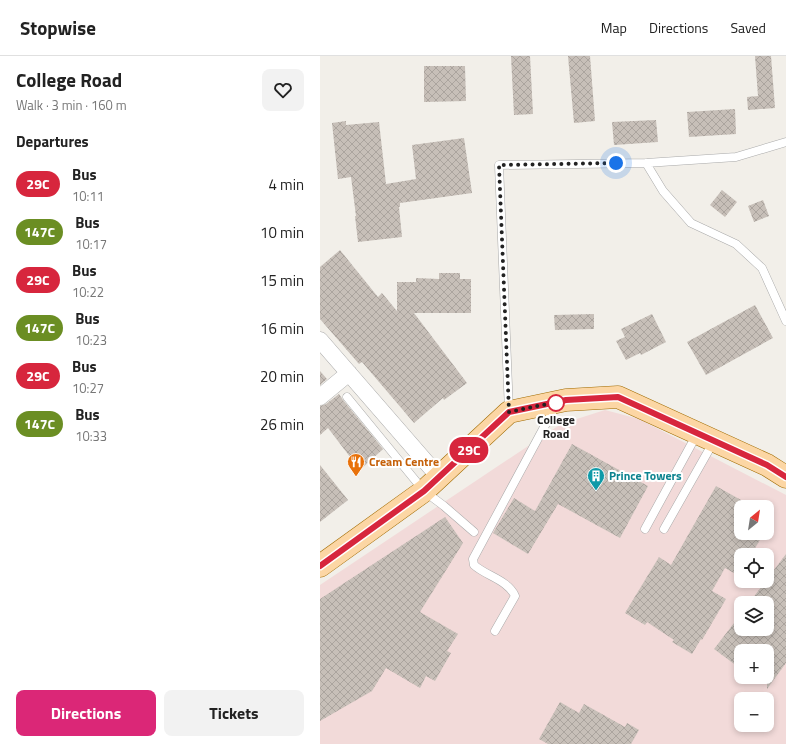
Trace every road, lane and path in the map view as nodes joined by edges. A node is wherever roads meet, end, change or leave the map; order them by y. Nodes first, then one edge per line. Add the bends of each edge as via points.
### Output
1 (786, 142) edge
2 (646, 163) junction
3 (786, 321) edge
4 (320, 340) edge
5 (349, 373) junction
6 (320, 397) edge
7 (347, 397) dead end
8 (557, 402) junction
9 (509, 412) junction
10 (706, 437) junction
11 (786, 477) edge
12 (432, 484) junction
13 (645, 529) dead end
14 (664, 529) dead end
15 (474, 532) dead end
16 (320, 566) edge
17 (495, 631) dead end

1 - 2 lane via 736,156
2 - 3 lane via 663,191 691,223 736,244 762,268
2 - 9 lane via 499,165
4 - 5 street
5 - 6 street
5 - 12 street
7 - 12 lane
8 - 9 main road
8 - 10 main road via 618,397
8 - 17 lane via 472,559 478,569 510,587 515,596
9 - 12 main road
10 - 11 main road via 767,465
10 - 13 lane
10 - 14 lane
12 - 15 lane via 444,506
12 - 16 main road

